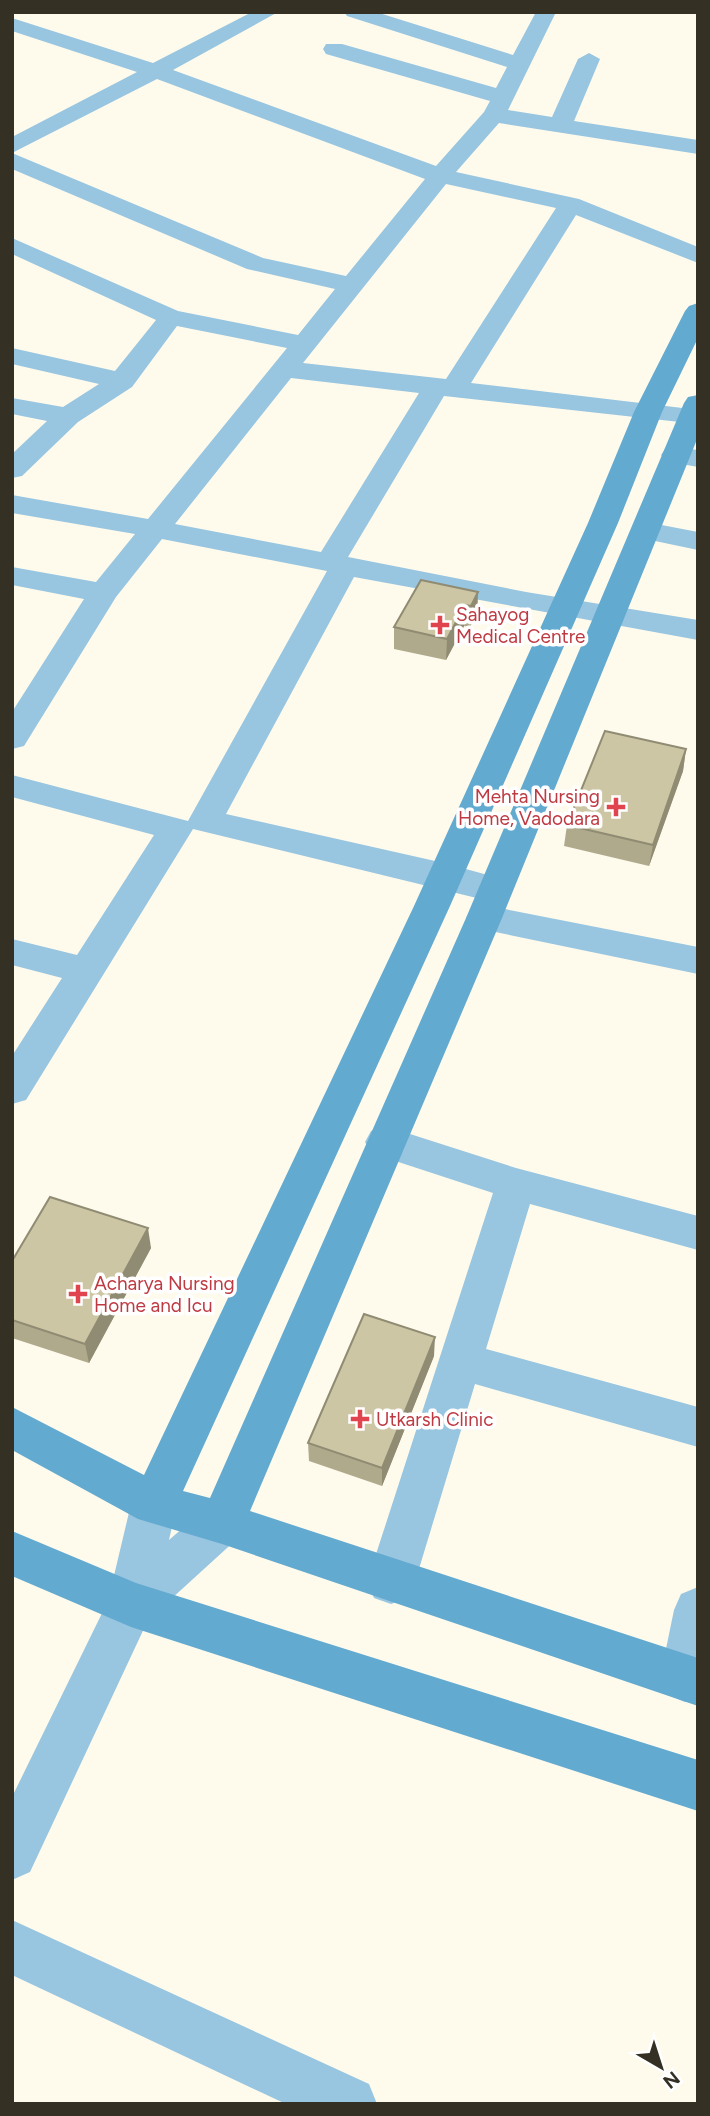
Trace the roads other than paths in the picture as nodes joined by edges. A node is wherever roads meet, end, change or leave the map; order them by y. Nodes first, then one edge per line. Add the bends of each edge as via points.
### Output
1 (268, 12) edge
2 (354, 12) edge
3 (546, 12) edge
4 (14, 26) edge
5 (334, 49) dead end
6 (589, 59) dead end
7 (519, 64) junction
8 (155, 71) junction
9 (498, 106) junction
10 (24, 117) dead end
11 (560, 126) junction
12 (49, 127) junction
13 (12, 146) edge
14 (698, 147) edge
15 (12, 160) edge
16 (440, 176) junction
17 (571, 204) junction
18 (12, 245) edge
19 (41, 256) junction
20 (698, 256) edge
21 (12, 272) edge
22 (353, 285) junction
23 (698, 311) edge
24 (171, 317) junction
25 (305, 345) junction
26 (12, 356) edge
27 (285, 369) junction
28 (122, 381) junction
29 (446, 386) junction
30 (12, 406) edge
31 (694, 410) edge
32 (648, 412) junction
33 (68, 416) junction
34 (686, 457) edge
35 (12, 470) edge
36 (12, 504) edge
37 (159, 527) junction
38 (646, 531) junction
39 (698, 541) edge
40 (338, 564) junction
41 (12, 576) edge
42 (103, 593) junction
43 (564, 608) junction
44 (610, 617) junction
45 (698, 630) edge
46 (14, 734) edge
47 (12, 786) edge
48 (444, 875) junction
49 (489, 904) junction
50 (12, 952) edge
51 (698, 961) edge
52 (87, 971) junction
53 (12, 1089) edge
54 (385, 1142) junction
55 (516, 1184) junction
56 (698, 1233) edge
57 (461, 1361) junction
58 (12, 1427) edge
59 (698, 1427) edge
60 (154, 1504) junction
61 (222, 1523) junction
62 (12, 1553) edge
63 (391, 1582) junction
64 (131, 1604) junction
65 (698, 1610) edge
66 (691, 1680) edge
67 (698, 1786) edge
68 (12, 1854) edge
69 (12, 1947) edge
70 (349, 2104) edge

1 - 8 street
2 - 7 street
3 - 7 street
4 - 8 street
5 - 9 street
6 - 11 street
7 - 9 street
8 - 12 street
8 - 16 street
9 - 11 street
9 - 16 street
10 - 12 street
11 - 14 street
12 - 13 street
15 - 22 street via 256,264
16 - 17 street
16 - 22 street
17 - 20 street
17 - 29 street
18 - 19 street
19 - 21 street
19 - 24 street
22 - 25 street
23 - 32 street
24 - 25 street
24 - 28 street
25 - 27 street
26 - 28 street
27 - 29 street
27 - 37 street
28 - 33 street
29 - 32 street
29 - 40 street
30 - 33 street
31 - 32 street
31 - 34 street
32 - 43 street
33 - 35 street
34 - 38 street
36 - 37 street
37 - 40 street
37 - 42 street
38 - 39 street
38 - 44 street
40 - 43 street
40 - 48 street via 205,821
41 - 42 street
42 - 46 street
43 - 44 street
43 - 48 street
44 - 45 street
44 - 49 street
47 - 52 street via 176,829
48 - 49 street
48 - 60 street
49 - 51 street
49 - 54 street
50 - 52 street
52 - 53 street
54 - 55 street
54 - 61 street
55 - 56 street
55 - 57 street
57 - 59 street
57 - 63 street
58 - 60 street
60 - 61 street
60 - 64 street
61 - 63 street
61 - 64 street
62 - 64 street
63 - 66 street
64 - 67 street
64 - 68 street
65 - 66 street
69 - 70 street

